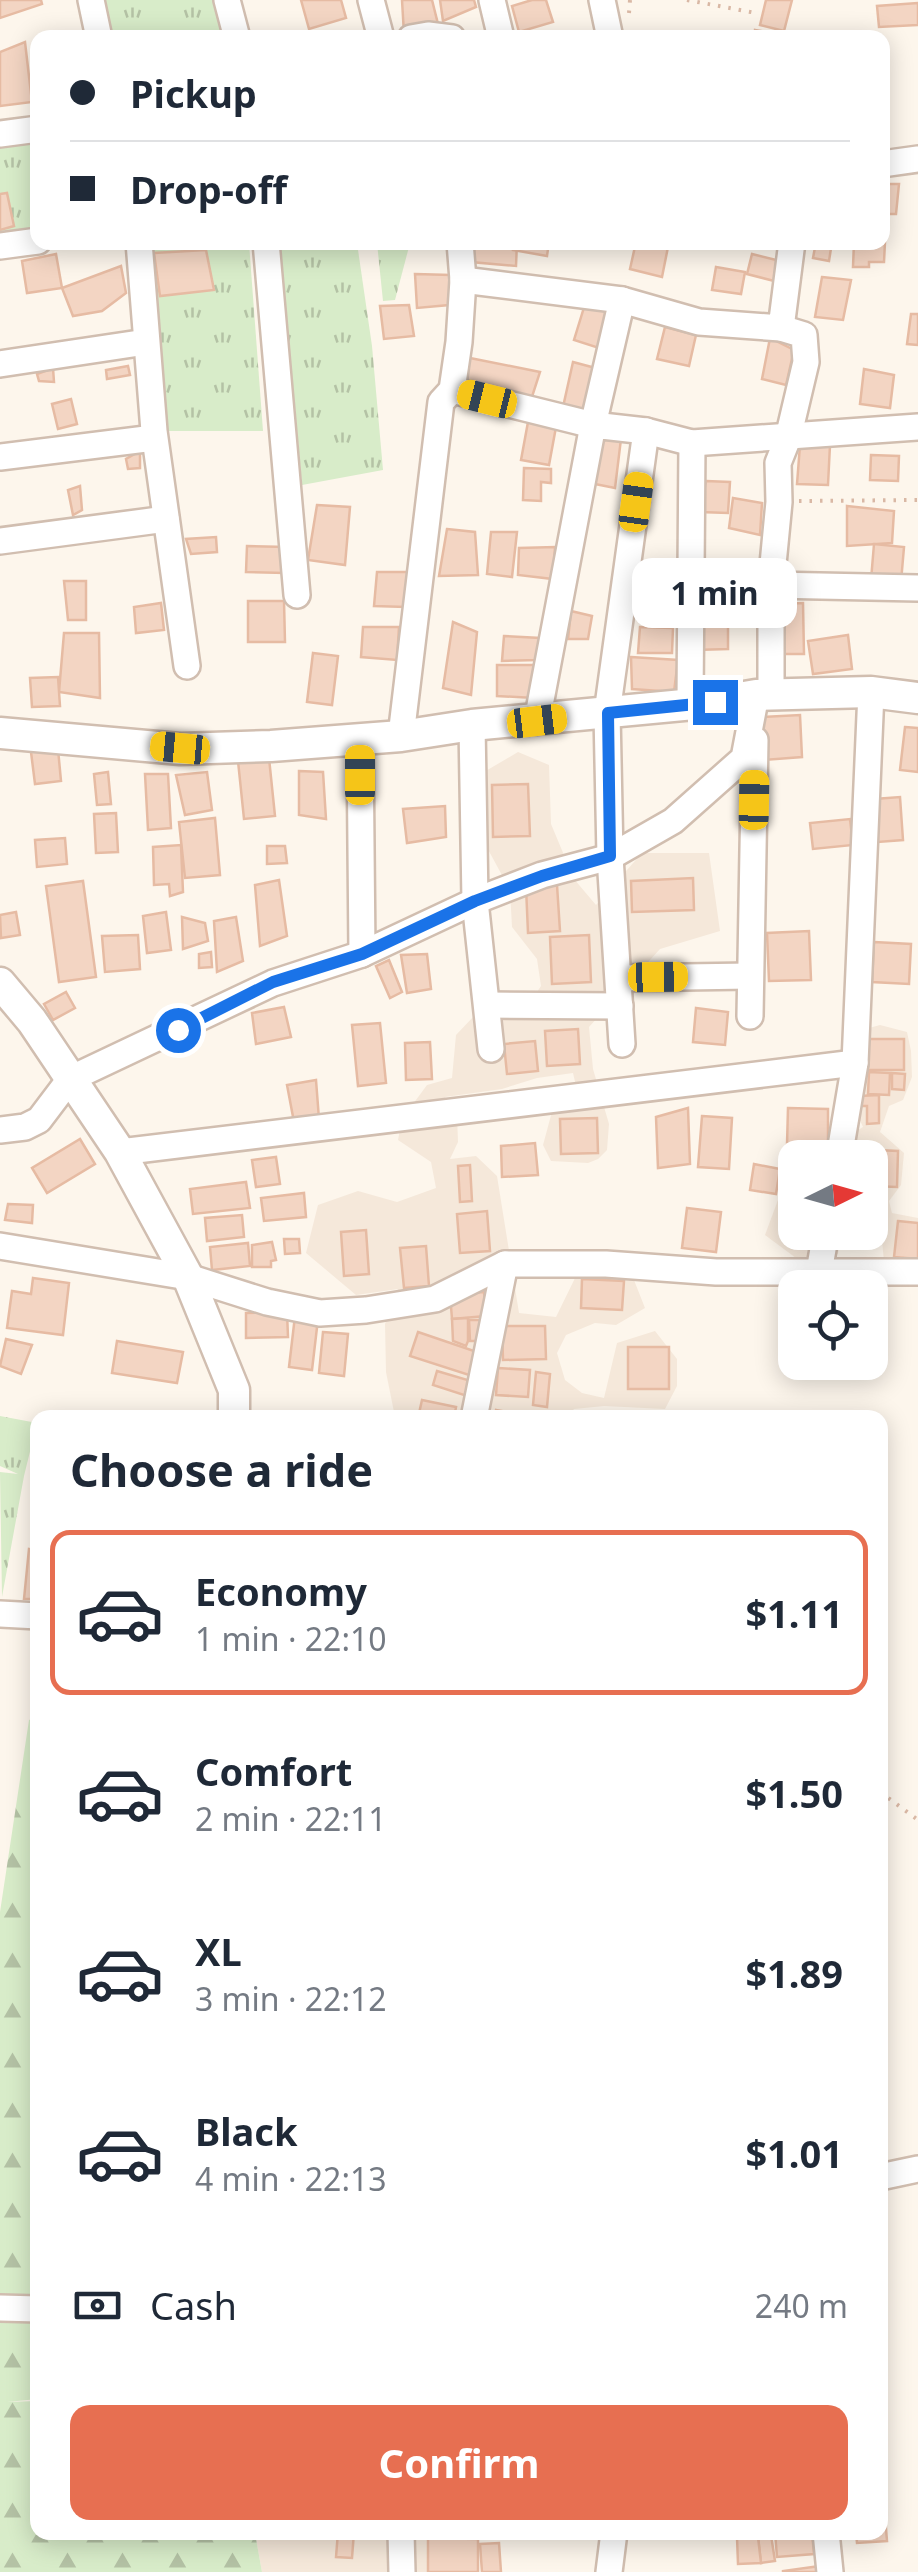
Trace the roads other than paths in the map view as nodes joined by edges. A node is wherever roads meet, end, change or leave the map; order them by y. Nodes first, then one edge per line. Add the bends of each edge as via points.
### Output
1 (91, 0) edge
2 (228, 0) edge
3 (371, 0) edge
4 (492, 0) edge
5 (602, 0) edge
6 (97, 30) edge
7 (235, 30) edge
8 (379, 30) edge
9 (499, 30) edge
10 (608, 30) edge
11 (30, 130) edge
12 (0, 134) edge
13 (918, 159) edge
14 (890, 163) edge
15 (30, 241) edge
16 (0, 246) edge
17 (140, 250) edge
18 (267, 250) edge
19 (461, 250) edge
20 (791, 250) edge
21 (463, 280) junction
22 (622, 300) junction
23 (782, 328) junction
24 (146, 342) junction
25 (0, 364) edge
26 (452, 390) junction
27 (593, 426) junction
28 (918, 426) edge
29 (646, 431) junction
30 (154, 438) junction
31 (788, 438) junction
32 (692, 443) junction
33 (0, 457) edge
34 (166, 519) junction
35 (0, 541) edge
36 (771, 585) junction
37 (918, 588) edge
38 (297, 595) dead end
39 (187, 666) dead end
40 (871, 692) junction
41 (763, 695) junction
42 (918, 698) edge
43 (690, 702) junction
44 (608, 713) junction
45 (537, 721) junction
46 (472, 725) junction
47 (0, 733) edge
48 (401, 736) junction
49 (360, 739) junction
50 (610, 856) junction
51 (475, 901) junction
52 (362, 954) junction
53 (750, 976) junction
54 (619, 978) junction
55 (0, 983) edge
56 (488, 1005) junction
57 (620, 1006) junction
58 (750, 1016) dead end
59 (622, 1044) dead end
60 (491, 1049) dead end
61 (855, 1063) junction
62 (70, 1079) junction
63 (0, 1130) edge
64 (842, 1140) edge
65 (120, 1152) junction
66 (0, 1246) edge
67 (505, 1264) junction
68 (778, 1272) edge
69 (888, 1272) edge
70 (918, 1272) edge
71 (188, 1277) junction
72 (234, 1410) edge
73 (476, 1410) edge
74 (0, 1614) edge
75 (30, 1616) edge
76 (918, 2169) edge
77 (888, 2175) edge
78 (0, 2308) edge
79 (30, 2309) edge
80 (401, 2540) edge
81 (613, 2540) edge
82 (827, 2540) edge
83 (402, 2572) edge
84 (609, 2572) edge
85 (830, 2572) edge

1 - 6 street
2 - 7 street
3 - 8 street
4 - 9 street
5 - 10 street
11 - 12 street
13 - 14 street
15 - 16 street
17 - 24 street
18 - 38 street
19 - 21 street
20 - 23 street
21 - 22 street
21 - 26 street
22 - 23 street via 699,322
22 - 27 street
23 - 31 street via 804,334 806,362
24 - 25 street
24 - 30 street
26 - 27 street
26 - 48 street via 441,402
27 - 29 street
27 - 45 street
28 - 31 street
29 - 32 street
29 - 44 street
30 - 33 street
30 - 34 street
31 - 32 street
31 - 36 street via 778,462
32 - 43 street
34 - 35 street
34 - 39 street
36 - 37 street
36 - 41 street
40 - 41 street
40 - 42 street
40 - 61 street
41 - 43 street
41 - 50 street via 744,758 673,821
41 - 53 street
43 - 44 street
44 - 45 street
44 - 50 street
45 - 46 street
46 - 48 street
46 - 51 street
47 - 49 street via 180,748
48 - 49 street
49 - 52 street
50 - 51 street
50 - 54 street
51 - 52 street
51 - 56 street
52 - 62 street via 273,982
53 - 54 street
53 - 58 street
54 - 57 street
55 - 62 street
56 - 57 street
56 - 60 street
57 - 59 street
61 - 64 street
61 - 65 street
62 - 63 street via 40,1120
62 - 65 street
65 - 71 street
66 - 71 street
67 - 68 street
67 - 71 street via 435,1299 320,1313
67 - 73 street
69 - 70 street
71 - 72 street via 231,1380
74 - 75 street
76 - 77 street
78 - 79 street
80 - 83 street
81 - 84 street
82 - 85 street

